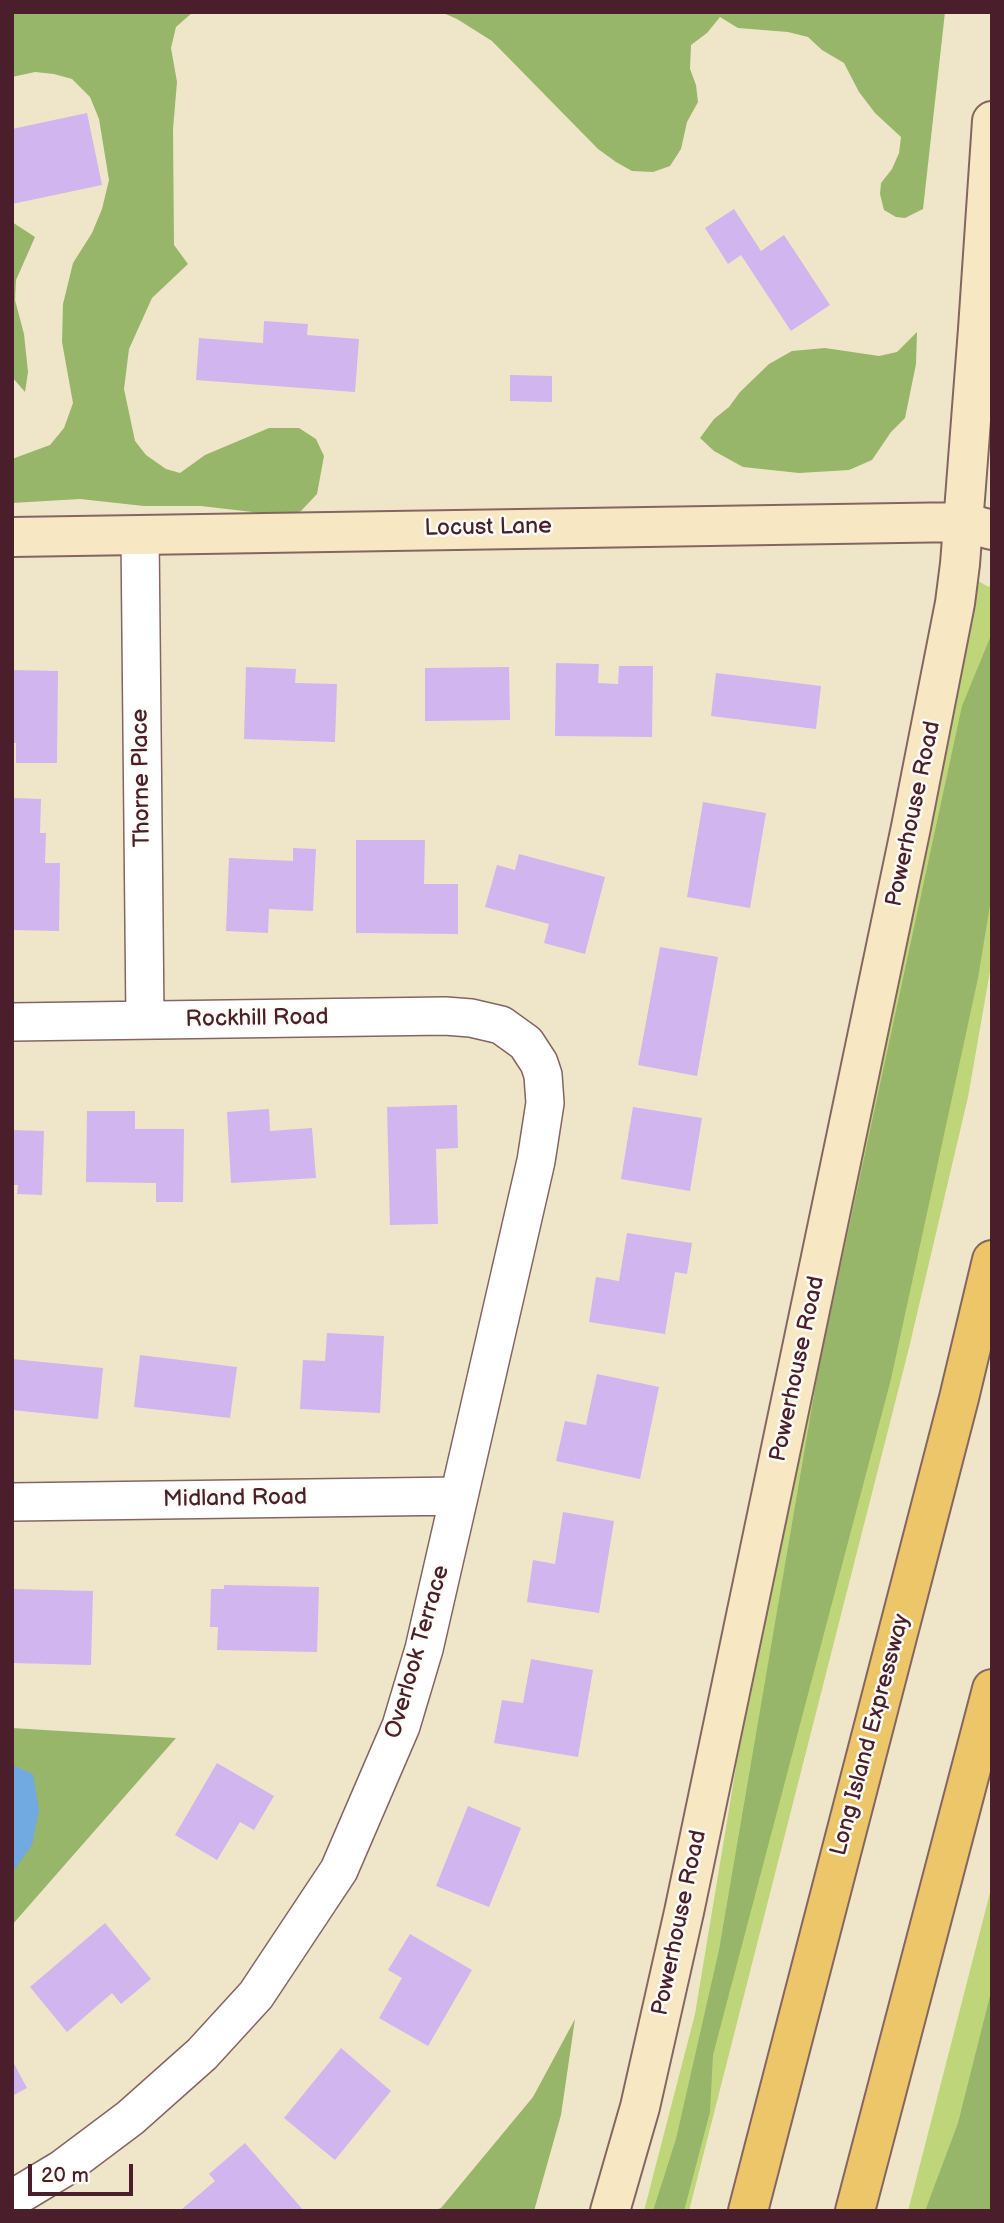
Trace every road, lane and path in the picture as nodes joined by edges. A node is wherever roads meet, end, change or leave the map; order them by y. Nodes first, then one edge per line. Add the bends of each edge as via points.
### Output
1 (992, 121) edge
2 (982, 521) edge
3 (140, 535) junction
4 (12, 537) edge
5 (145, 1020) junction
6 (12, 1022) edge
7 (500, 1025) joint
8 (992, 1259) edge
9 (458, 1496) junction
10 (12, 1502) edge
11 (992, 1689) edge
12 (12, 2199) edge
13 (610, 2211) edge
14 (748, 2211) edge
15 (855, 2211) edge

1 - 2 main road, Powerhouse Road
2 - 3 main road, Locust Lane
2 - 13 main road, Powerhouse Road via 955,604 684,1912 640,2107
3 - 4 main road, Locust Lane
3 - 5 street, Thorne Place
5 - 6 street, Rockhill Road
5 - 7 street, Rockhill Road via 445,1016
7 - 9 street, Overlook Terrace via 533,1052 543,1075 545,1103 536,1161
8 - 14 highway, Long Island Expressway
9 - 10 street, Midland Road
9 - 12 street, Overlook Terrace via 424,1649 401,1726 339,1870 256,1995 202,2054 130,2118 62,2169
11 - 15 highway

